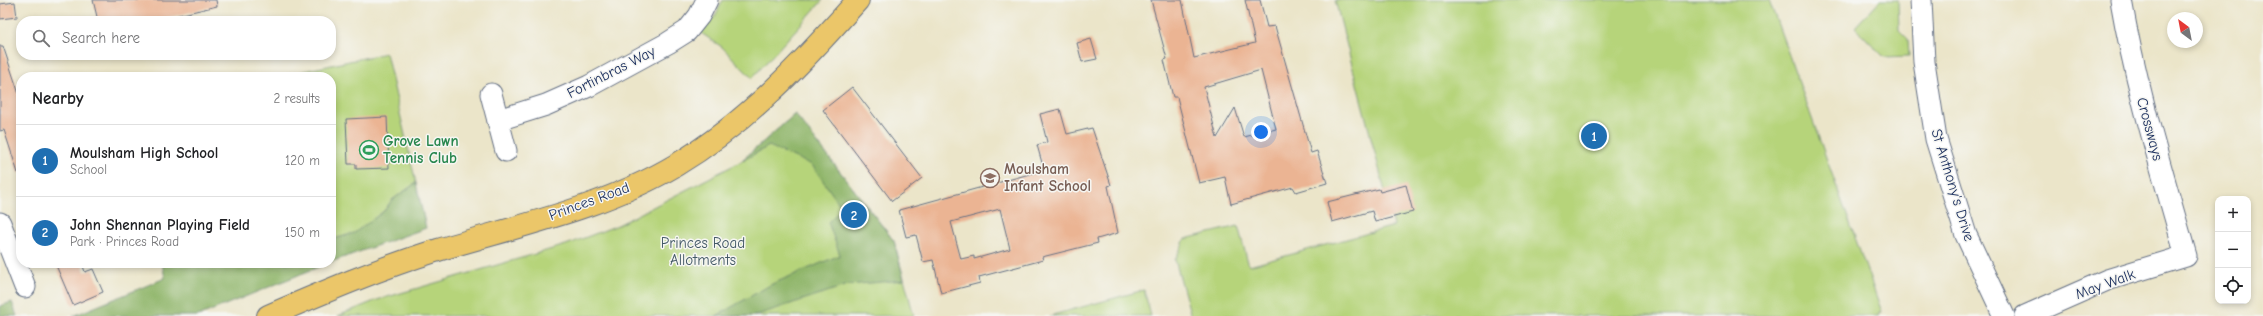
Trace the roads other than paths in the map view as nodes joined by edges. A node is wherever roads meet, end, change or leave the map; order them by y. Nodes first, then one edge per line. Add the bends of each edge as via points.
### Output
1 (707, 0) edge
2 (858, 0) edge
3 (1921, 0) edge
4 (2121, 0) edge
5 (491, 94) dead end
6 (498, 120) junction
7 (506, 151) dead end
8 (0, 223) edge
9 (2186, 256) joint
10 (16, 264) edge
11 (18, 268) edge
12 (25, 287) dead end
13 (268, 316) edge
14 (2004, 316) edge
15 (2025, 316) edge

1 - 6 street, Fortinbras Way via 699,16 686,31 668,43 589,86 546,105
2 - 13 main road, Princes Road via 794,71 758,106 675,165 634,186 592,203 435,251 328,290
3 - 14 street, St Anthony's Drive via 1924,62 1936,139 1966,235
4 - 9 street, Crossways via 2132,61
5 - 6 street
6 - 7 street
8 - 10 street
9 - 15 street, May Walk via 2107,280
11 - 12 street

